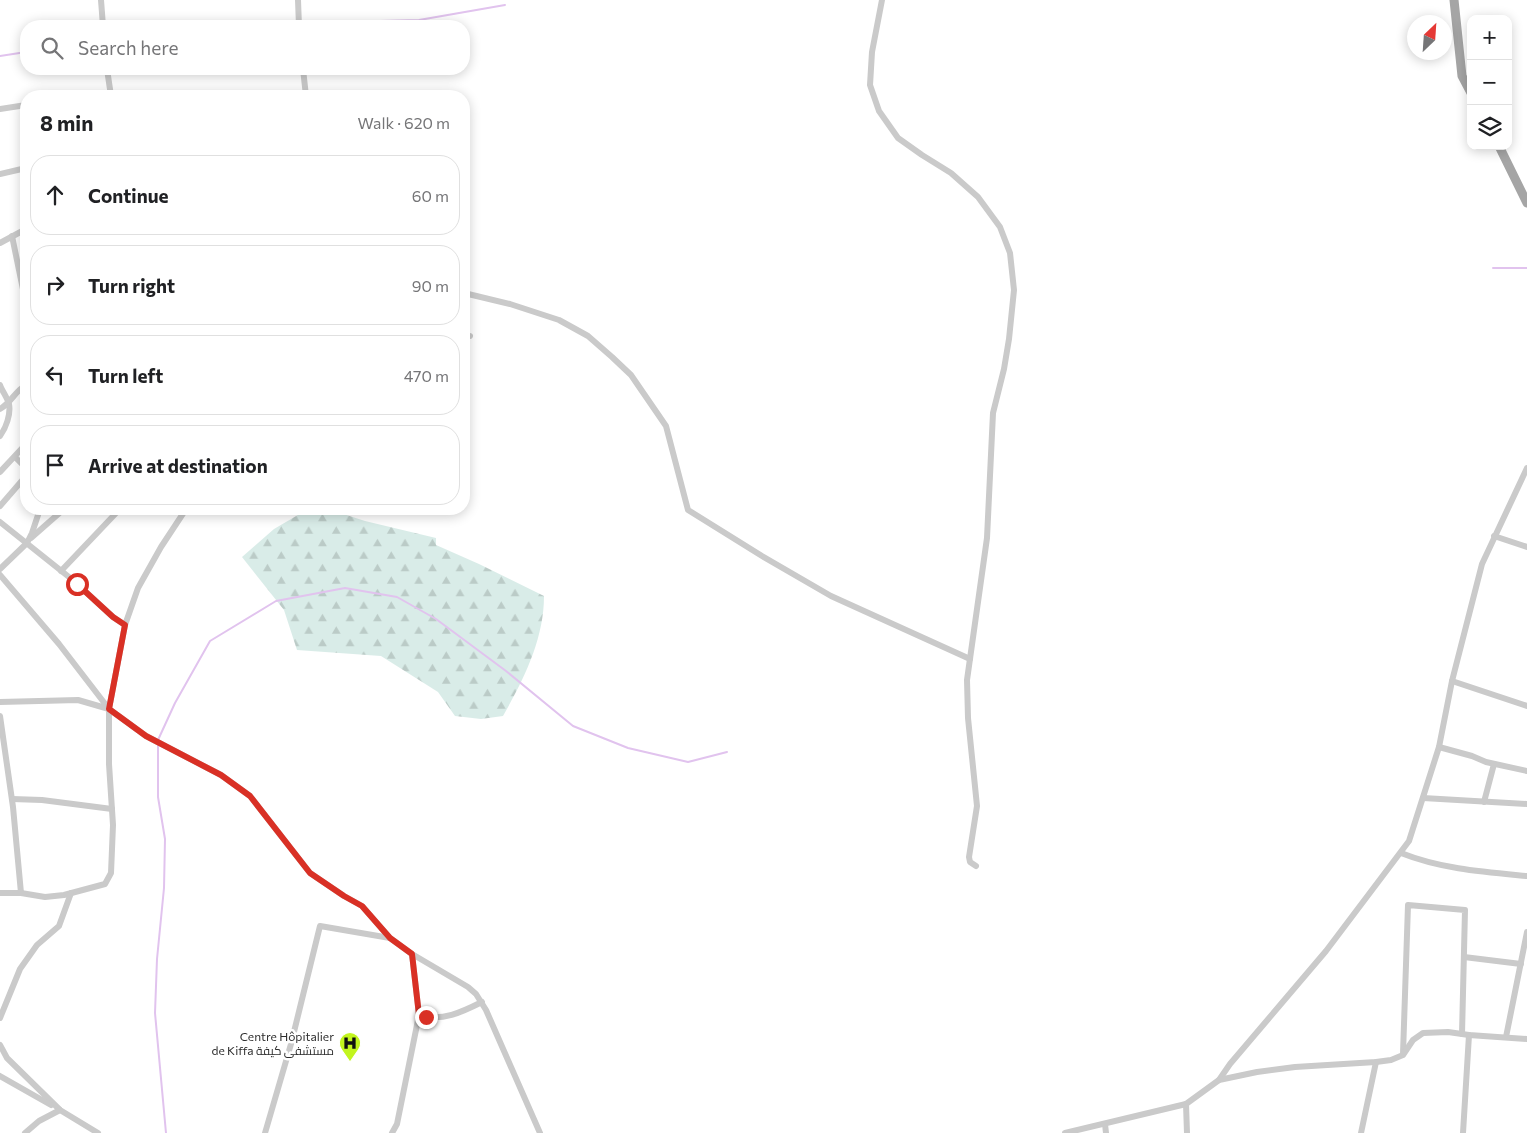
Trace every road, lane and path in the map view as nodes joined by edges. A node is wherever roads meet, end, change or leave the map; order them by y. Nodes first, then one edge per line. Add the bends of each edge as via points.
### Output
1 (101, 0) edge
2 (298, 0) edge
3 (882, 0) edge
4 (1454, 0) edge
5 (103, 20) edge
6 (299, 20) edge
7 (108, 75) edge
8 (304, 75) edge
9 (1467, 85) edge
10 (109, 90) edge
11 (306, 90) edge
12 (20, 106) edge
13 (0, 109) edge
14 (1501, 150) edge
15 (20, 169) edge
16 (0, 174) edge
17 (1527, 203) edge
18 (20, 232) edge
19 (12, 236) junction
20 (0, 243) edge
21 (20, 275) edge
22 (470, 294) edge
23 (0, 384) edge
24 (20, 389) edge
25 (9, 404) junction
26 (0, 409) edge
27 (0, 436) edge
28 (20, 451) edge
29 (15, 457) junction
30 (20, 462) edge
31 (1527, 468) edge
32 (0, 472) edge
33 (20, 483) edge
34 (0, 506) edge
35 (38, 515) edge
36 (57, 515) edge
37 (114, 515) edge
38 (182, 515) edge
39 (0, 522) edge
40 (1494, 536) junction
41 (27, 543) junction
42 (1527, 547) edge
43 (0, 569) edge
44 (61, 571) junction
45 (0, 575) edge
46 (125, 625) junction
47 (970, 659) junction
48 (1452, 681) junction
49 (0, 702) edge
50 (1527, 706) edge
51 (109, 709) junction
52 (0, 716) edge
53 (1439, 747) junction
54 (1494, 764) junction
55 (1527, 771) edge
56 (1423, 798) junction
57 (12, 799) junction
58 (1484, 802) junction
59 (1527, 804) edge
60 (112, 809) junction
61 (1401, 853) junction
62 (976, 866) dead end
63 (1527, 876) edge
64 (0, 893) edge
65 (21, 893) junction
66 (71, 893) junction
67 (1527, 932) edge
68 (390, 938) junction
69 (1525, 948) edge
70 (412, 954) junction
71 (1464, 957) junction
72 (1521, 964) junction
73 (482, 1002) junction
74 (419, 1015) junction
75 (0, 1018) edge
76 (1466, 1035) junction
77 (1506, 1037) junction
78 (1527, 1039) edge
79 (0, 1045) edge
80 (1403, 1055) junction
81 (1376, 1062) junction
82 (0, 1076) edge
83 (1219, 1080) junction
84 (1186, 1104) junction
85 (60, 1110) junction
86 (397, 1124) junction
87 (1105, 1124) junction
88 (25, 1133) edge
89 (98, 1133) edge
90 (265, 1133) edge
91 (392, 1133) edge
92 (398, 1133) edge
93 (540, 1133) edge
94 (1065, 1133) edge
95 (1106, 1133) edge
96 (1186, 1133) edge
97 (1361, 1133) edge
98 (1463, 1133) edge

1 - 5 street
2 - 6 street
3 - 47 street via 872,52 870,85 879,111 898,138 951,173 978,197 1000,227 1010,253 1014,290 1004,369 993,413 987,538
4 - 9 main road via 1462,76
7 - 10 street
8 - 11 street
12 - 13 street
14 - 17 main road
15 - 16 street
18 - 19 street
19 - 20 street
19 - 21 street
22 - 47 street via 559,320 588,336 631,375 666,426 688,510 831,596
23 - 25 street
24 - 25 street
25 - 26 street
25 - 27 street via 5,430
28 - 29 street
29 - 30 street
29 - 32 street
31 - 40 street
33 - 34 street
35 - 41 street
36 - 41 street
37 - 44 street
38 - 46 street via 138,588
39 - 41 street
40 - 42 street
40 - 48 street via 1482,564
41 - 43 street
41 - 44 street
44 - 46 street
45 - 51 street
46 - 51 street
47 - 62 street via 968,718 977,806 969,857
48 - 50 street
48 - 53 street
49 - 51 street via 78,700
51 - 60 street
51 - 68 street via 146,736 221,775 250,796 310,873 362,906
52 - 57 street
53 - 54 street
53 - 56 street
54 - 55 street
54 - 58 street
56 - 58 street
56 - 61 street via 1409,840
57 - 60 street
57 - 65 street
58 - 59 street
60 - 66 street via 111,872 105,884
61 - 63 street via 1424,862 1464,870
61 - 83 street via 1326,951
64 - 65 street
65 - 66 street via 46,897
66 - 75 street via 59,926 37,945 20,969
67 - 69 street
68 - 70 street
68 - 90 street via 320,926
69 - 72 street
70 - 73 street via 457,979
70 - 74 street
71 - 72 street
71 - 76 street
71 - 80 street via 1465,910 1408,905
72 - 77 street
73 - 74 street via 447,1016
73 - 93 street
74 - 86 street
76 - 77 street
76 - 80 street via 1423,1033 1413,1040
76 - 98 street
77 - 78 street
79 - 85 street via 7,1058
80 - 81 street
81 - 83 street via 1295,1067
81 - 97 street
82 - 85 street
83 - 84 street
84 - 87 street
84 - 96 street
85 - 88 street
85 - 89 street
86 - 91 street
86 - 92 street
87 - 94 street
87 - 95 street

